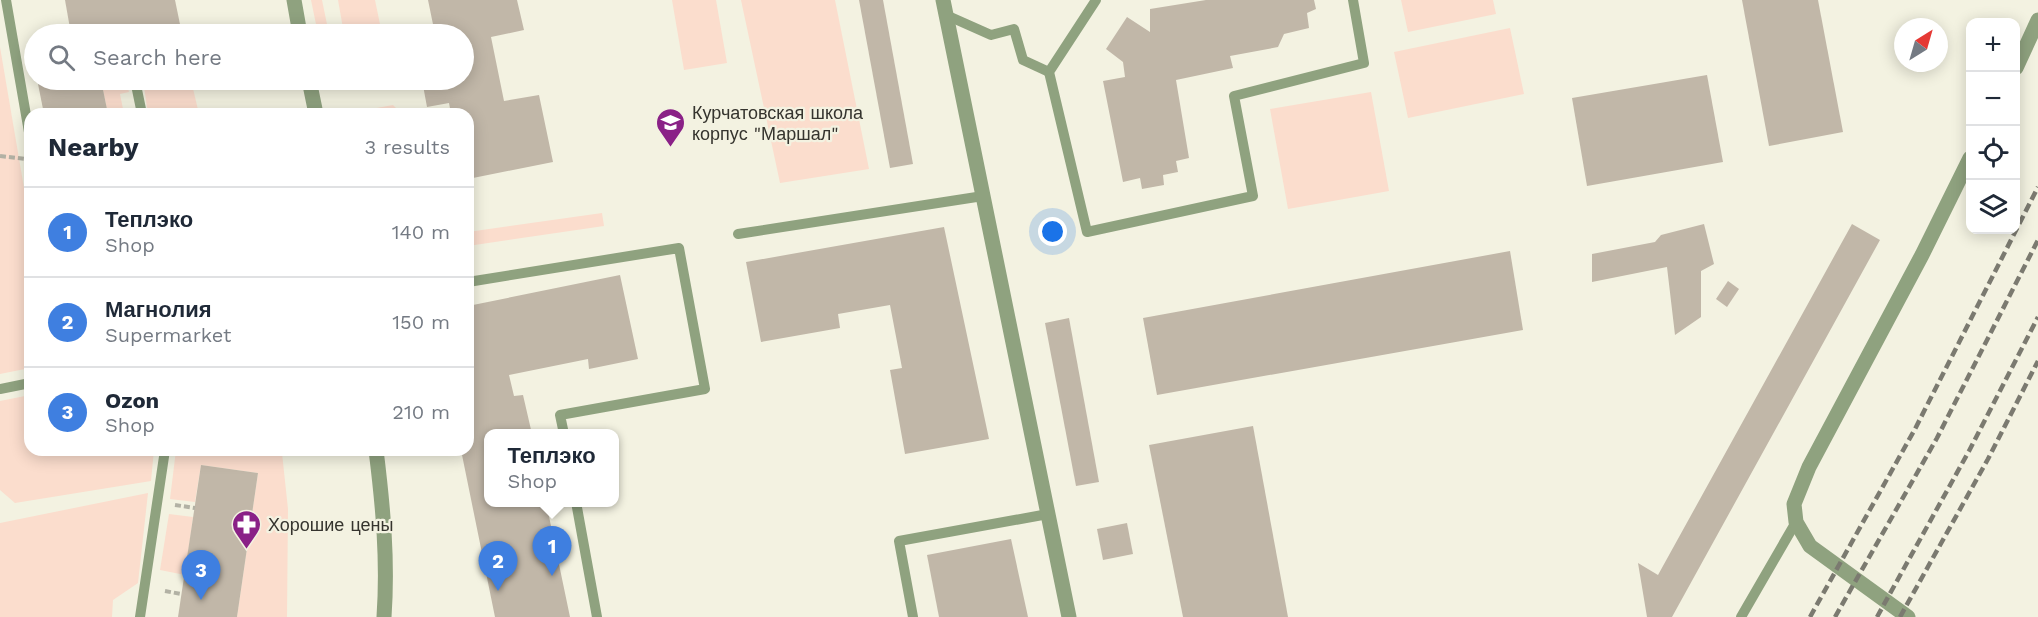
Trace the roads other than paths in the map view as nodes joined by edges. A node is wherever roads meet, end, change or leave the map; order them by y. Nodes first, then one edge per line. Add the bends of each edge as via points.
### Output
1 (6, 0) edge
2 (294, 0) edge
3 (1096, 0) edge
4 (1353, 0) edge
5 (945, 8) edge
6 (2038, 20) edge
7 (298, 24) edge
8 (2020, 59) edge
9 (1048, 72) junction
10 (137, 90) edge
11 (311, 90) edge
12 (25, 108) edge
13 (141, 108) edge
14 (315, 108) edge
15 (1966, 168) edge
16 (983, 196) junction
17 (738, 234) dead end
18 (474, 281) edge
19 (24, 384) edge
20 (0, 389) edge
21 (563, 429) edge
22 (164, 456) edge
23 (377, 456) edge
24 (577, 507) edge
25 (1048, 514) junction
26 (1796, 522) junction
27 (140, 617) edge
28 (384, 617) edge
29 (597, 617) edge
30 (913, 617) edge
31 (1069, 617) edge
32 (1741, 617) edge
33 (1908, 617) edge

1 - 12 lane
2 - 7 street
3 - 9 lane
4 - 9 lane via 1365,63 1234,96 1253,196 1087,232
5 - 9 lane via 991,35 1014,29 1023,60
5 - 16 street
6 - 8 street
10 - 13 lane
11 - 14 street
15 - 26 street via 1800,485 1794,504
16 - 17 lane
16 - 25 street
18 - 21 lane via 679,248 705,389 560,415
19 - 20 lane
22 - 27 lane
23 - 28 street via 384,512
24 - 29 lane
25 - 30 lane via 899,541
25 - 31 street
26 - 32 lane
26 - 33 street via 1810,546

